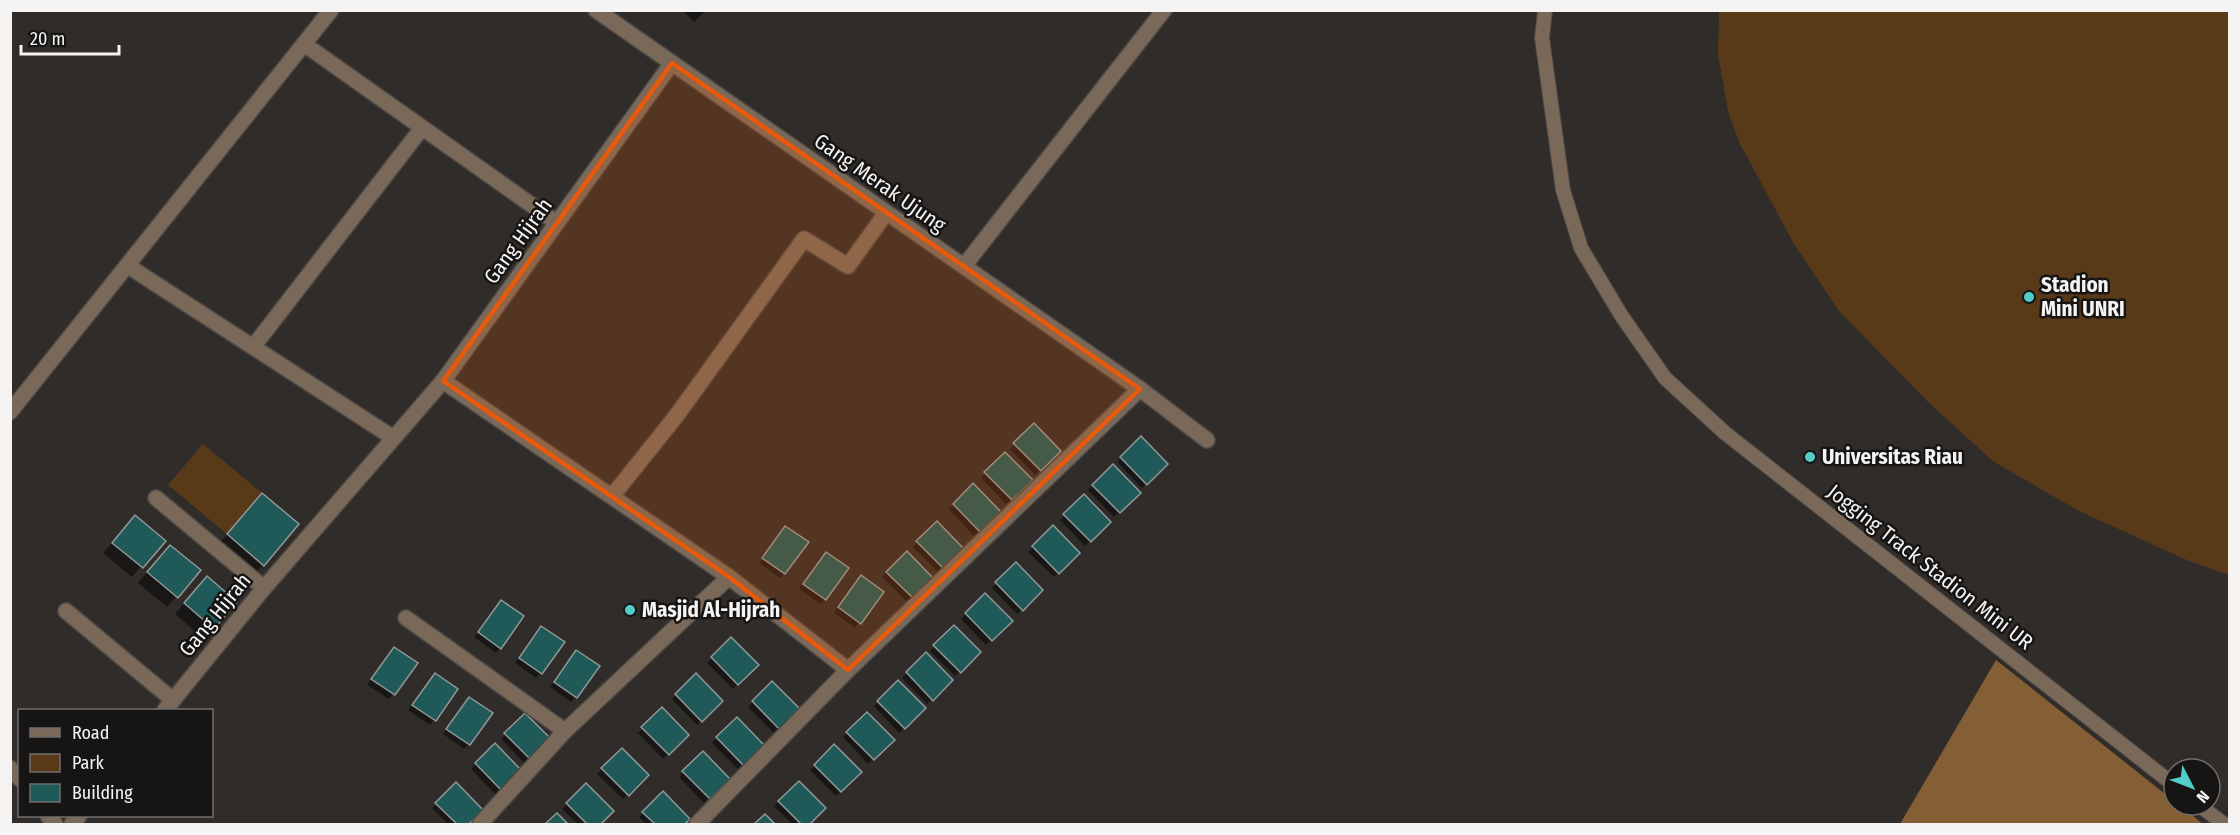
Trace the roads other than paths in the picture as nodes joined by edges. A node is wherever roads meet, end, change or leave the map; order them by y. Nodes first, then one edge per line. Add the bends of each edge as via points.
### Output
1 (331, 10) edge
2 (596, 10) edge
3 (1164, 10) edge
4 (1545, 10) edge
5 (304, 44) junction
6 (672, 63) junction
7 (422, 128) junction
8 (886, 213) junction
9 (557, 223) junction
10 (128, 266) junction
11 (964, 266) junction
12 (253, 347) junction
13 (444, 381) junction
14 (1140, 389) junction
15 (10, 412) edge
16 (392, 437) junction
17 (1207, 440) dead end
18 (613, 495) junction
19 (156, 498) dead end
20 (729, 577) junction
21 (264, 588) junction
22 (66, 611) dead end
23 (406, 618) dead end
24 (848, 670) junction
25 (169, 705) edge
26 (565, 731) junction
27 (2162, 776) edge
28 (480, 825) edge
29 (697, 825) edge

1 - 5 street
2 - 6 street, Gang Merak Ujung
3 - 11 street
4 - 27 lane, Jogging Track Stadion Mini UR via 1542,38 1563,190 1581,248 1665,378 1725,433
5 - 7 street
5 - 10 street
6 - 8 street, Gang Merak Ujung
6 - 9 street, Gang Hijrah
7 - 9 street
7 - 12 street
8 - 11 street, Gang Merak Ujung
8 - 18 street via 848,266 804,238 677,415
9 - 13 street, Gang Hijrah
10 - 12 street
10 - 15 street
11 - 14 street, Gang Merak Ujung
12 - 16 street
13 - 16 street, Gang Hijrah
13 - 18 street
14 - 17 street, Gang Merak Ujung
14 - 24 street
16 - 21 street, Gang Hijrah
18 - 20 street
19 - 21 street
20 - 24 street
20 - 26 street
21 - 25 street, Gang Hijrah
22 - 25 street
23 - 26 street
24 - 29 street
26 - 28 street

